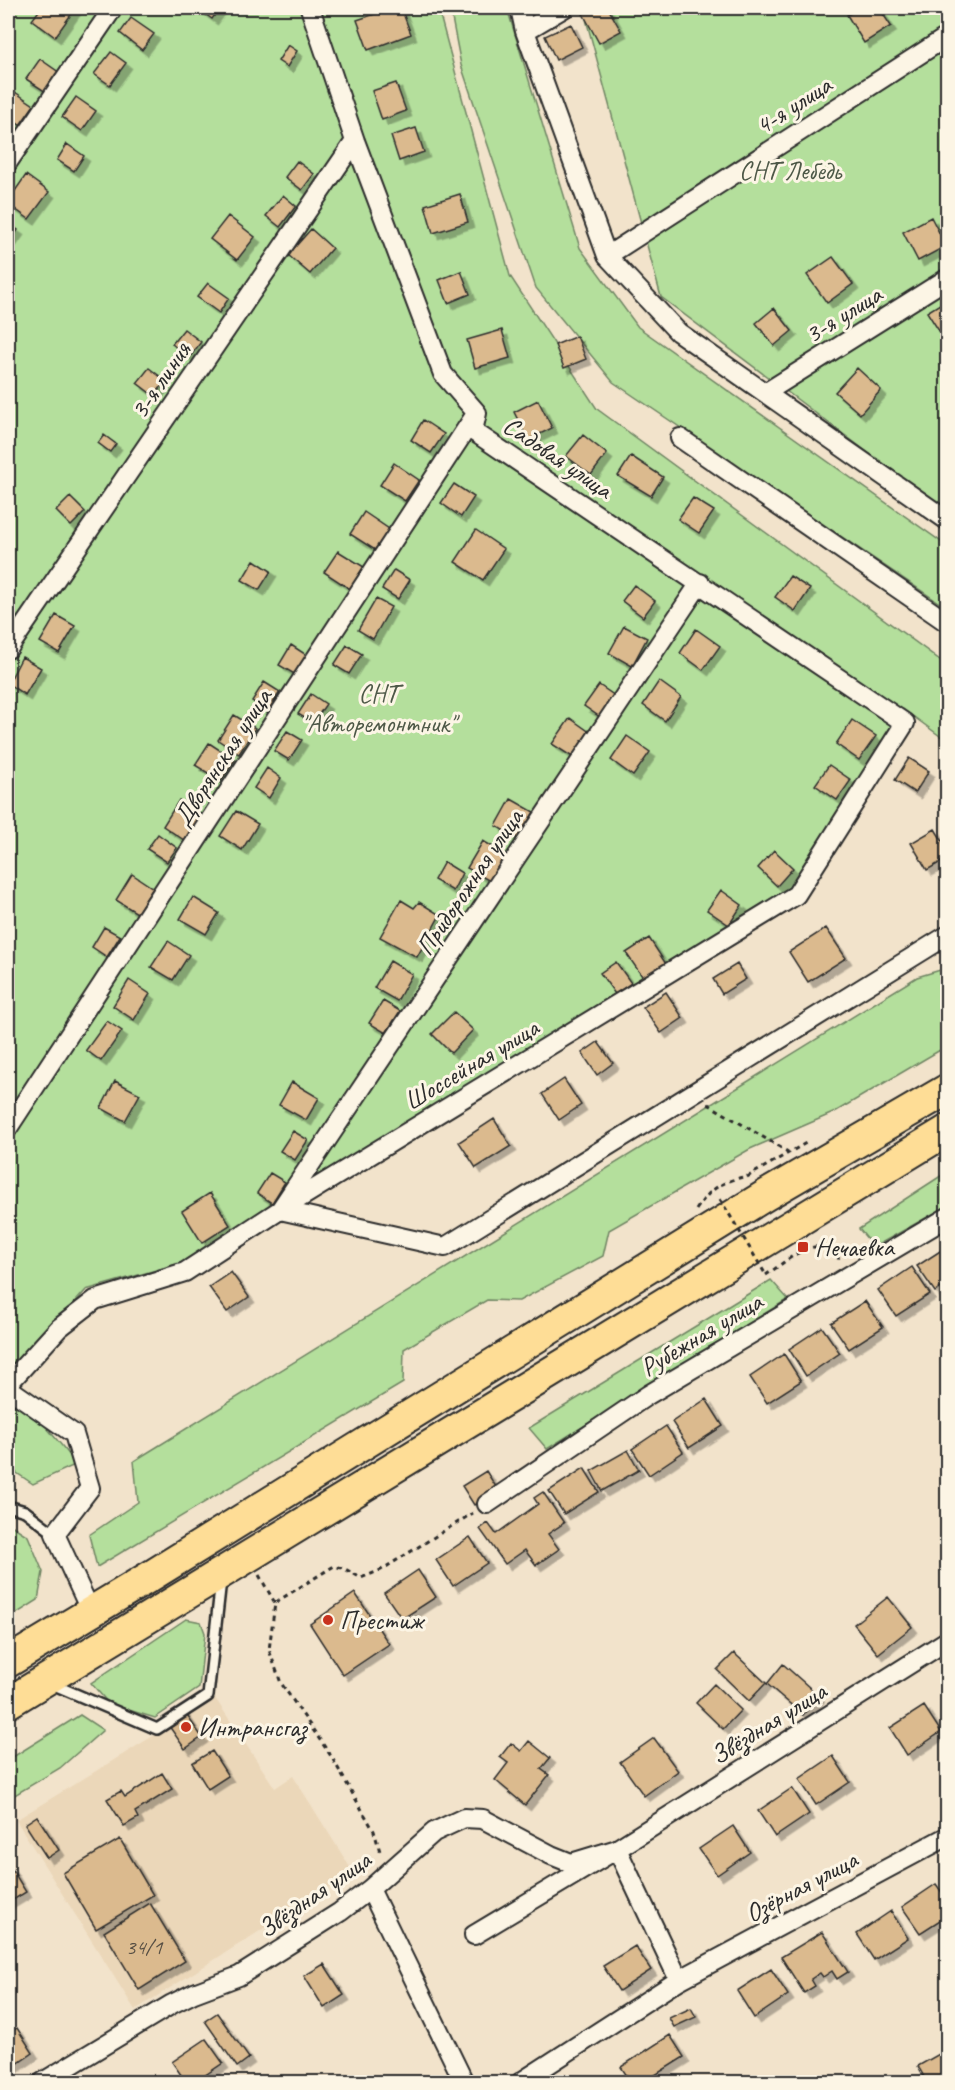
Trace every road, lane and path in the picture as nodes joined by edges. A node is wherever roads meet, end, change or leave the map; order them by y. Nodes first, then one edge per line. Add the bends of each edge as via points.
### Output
1 (113, 8) edge
2 (310, 8) edge
3 (520, 8) edge
4 (564, 8) edge
5 (525, 31) junction
6 (948, 36) edge
7 (355, 141) junction
8 (8, 162) edge
9 (607, 256) junction
10 (948, 278) edge
11 (765, 393) junction
12 (477, 413) junction
13 (680, 438) dead end
14 (948, 521) edge
15 (700, 583) junction
16 (948, 623) edge
17 (8, 649) edge
18 (905, 723) joint
19 (948, 934) edge
20 (948, 1089) edge
21 (691, 1094) junction
22 (8, 1128) edge
23 (948, 1130) edge
24 (788, 1152) dead end
25 (720, 1199) dead end
26 (280, 1210) junction
27 (948, 1217) edge
28 (849, 1275) junction
29 (8, 1386) edge
30 (487, 1504) joint
31 (8, 1506) edge
32 (55, 1534) junction
33 (248, 1556) junction
34 (222, 1572) junction
35 (275, 1603) junction
36 (91, 1612) junction
37 (948, 1640) edge
38 (8, 1662) edge
39 (44, 1680) junction
40 (8, 1703) edge
41 (948, 1836) edge
42 (616, 1849) junction
43 (370, 1889) junction
44 (474, 1935) dead end
45 (679, 1980) junction
46 (43, 2082) edge
47 (464, 2082) edge
48 (521, 2082) edge

1 - 8 street
2 - 7 street, Садовая улица
3 - 5 street
4 - 5 street
5 - 9 street
6 - 9 street, 4-я улица
7 - 12 street, Садовая улица via 443,374
7 - 17 street, 3-я линия
9 - 11 street via 678,332
10 - 11 street, 3-я улица
11 - 14 street
12 - 15 street, Садовая улица via 473,431
12 - 22 street, Дворянская улица
13 - 16 street
15 - 18 street, Садовая улица
15 - 26 street, Придорожная улица
18 - 26 street, Шоссейная улица via 796,895
19 - 21 street
20 - 36 highway via 766,1195
21 - 24 path
21 - 26 street via 445,1247
23 - 33 highway
25 - 28 path, bridge via 766,1275 818,1245 834,1251
26 - 29 street, Шоссейная улица via 185,1272 95,1300 59,1328
27 - 28 street, Рубежная улица
28 - 30 street, Рубежная улица via 648,1395
29 - 32 street via 74,1434 90,1488
30 - 35 path via 381,1570 361,1578 334,1566
31 - 32 lane via 25,1510
32 - 36 street
33 - 34 highway
33 - 35 path
34 - 39 highway
34 - 39 lane via 208,1696 157,1729
35 - 43 path via 269,1650 281,1683 331,1756 374,1831 383,1863
36 - 38 highway
37 - 42 street, Звёздная улица
39 - 40 highway
41 - 45 street, Озёрная улица
42 - 43 street, Звёздная улица via 571,1863 483,1819 464,1818 434,1832
42 - 44 street, Звёздная улица
42 - 45 street
43 - 46 street, Звёздная улица via 239,1976 172,2004
43 - 47 street
45 - 48 street, Озёрная улица

